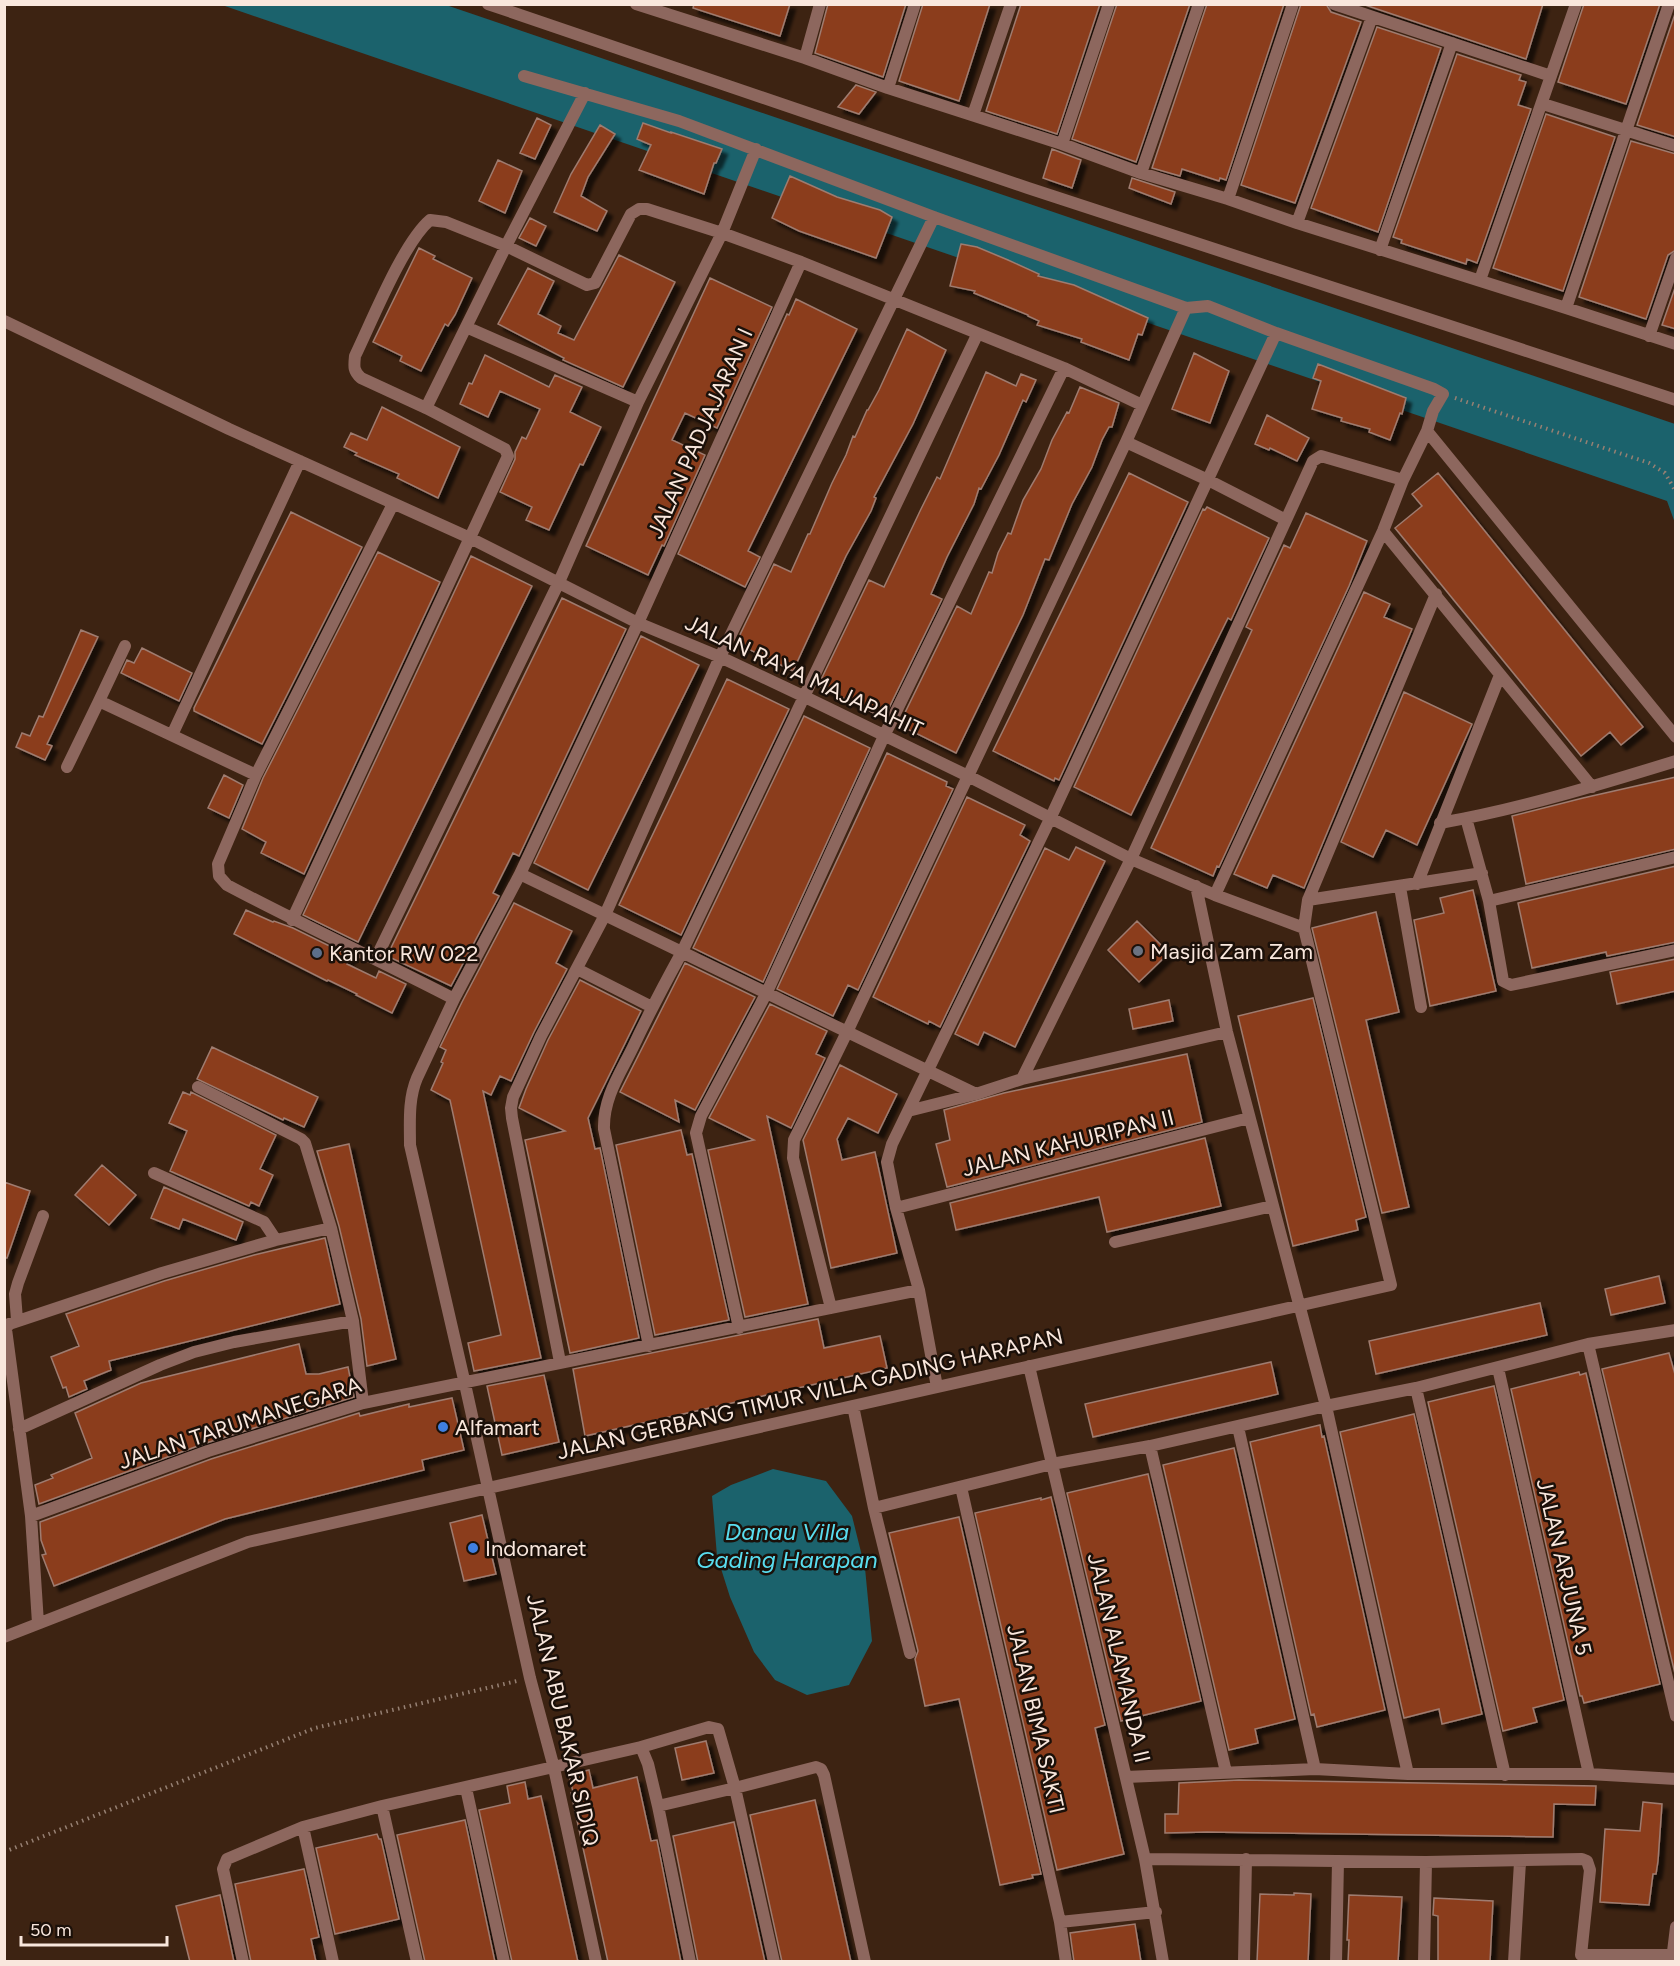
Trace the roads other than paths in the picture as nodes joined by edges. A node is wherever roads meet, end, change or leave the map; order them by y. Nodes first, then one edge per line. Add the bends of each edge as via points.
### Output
1 (488, 4) edge
2 (636, 4) edge
3 (820, 4) edge
4 (915, 4) edge
5 (1011, 4) edge
6 (1109, 4) edge
7 (1199, 4) edge
8 (1293, 4) edge
9 (1334, 4) edge
10 (1576, 4) edge
11 (1669, 4) edge
12 (1372, 17) junction
13 (1452, 43) junction
14 (805, 58) junction
15 (524, 76) dead end
16 (1551, 76) junction
17 (888, 88) junction
18 (585, 93) junction
19 (1542, 104) junction
20 (973, 115) junction
21 (1626, 130) junction
22 (1062, 144) junction
23 (1676, 146) edge
24 (756, 149) junction
25 (1142, 173) junction
26 (1228, 199) junction
27 (934, 217) junction
28 (1297, 223) junction
29 (722, 233) junction
30 (506, 246) junction
31 (1380, 250) junction
32 (1676, 258) edge
33 (801, 262) junction
34 (1480, 280) junction
35 (893, 300) junction
36 (1186, 308) junction
37 (1566, 308) junction
38 (4, 321) edge
39 (466, 327) junction
40 (1276, 333) junction
41 (977, 334) junction
42 (1649, 336) junction
43 (1676, 344) edge
44 (1064, 368) junction
45 (1676, 400) edge
46 (638, 402) junction
47 (1142, 405) junction
48 (426, 408) junction
49 (1427, 431) junction
50 (1126, 442) junction
51 (300, 461) junction
52 (1208, 480) junction
53 (1403, 480) junction
54 (393, 504) junction
55 (1286, 520) junction
56 (1383, 531) junction
57 (470, 537) junction
58 (559, 582) junction
59 (1436, 594) junction
60 (638, 623) junction
61 (125, 646) dead end
62 (720, 657) junction
63 (1500, 675) junction
64 (803, 696) junction
65 (99, 701) junction
66 (172, 735) junction
67 (884, 736) junction
68 (1676, 736) edge
69 (1676, 761) edge
70 (67, 767) dead end
71 (256, 776) junction
72 (968, 776) junction
73 (1592, 787) junction
74 (1050, 819) junction
75 (1466, 819) junction
76 (1440, 823) junction
77 (1676, 857) edge
78 (1131, 859) junction
79 (1482, 873) junction
80 (520, 874) junction
81 (1417, 884) junction
82 (1196, 886) junction
83 (1400, 887) junction
84 (1215, 895) junction
85 (1308, 900) junction
86 (1489, 901) junction
87 (605, 915) junction
88 (292, 920) junction
89 (1304, 928) junction
90 (1676, 950) edge
91 (682, 952) junction
92 (376, 958) junction
93 (577, 969) junction
94 (767, 992) junction
95 (454, 999) junction
96 (652, 1007) junction
97 (1421, 1007) dead end
98 (847, 1032) junction
99 (1227, 1032) junction
100 (927, 1072) junction
101 (1022, 1079) junction
102 (198, 1087) dead end
103 (976, 1094) junction
104 (908, 1111) junction
105 (1249, 1118) junction
106 (154, 1173) dead end
107 (1272, 1206) junction
108 (896, 1208) junction
109 (43, 1216) dead end
110 (331, 1228) junction
111 (276, 1240) junction
112 (1115, 1242) dead end
113 (919, 1290) junction
114 (1298, 1305) junction
115 (831, 1308) junction
116 (17, 1320) junction
117 (353, 1321) junction
118 (740, 1328) junction
119 (1676, 1330) edge
120 (1588, 1344) junction
121 (649, 1346) junction
122 (560, 1362) junction
123 (1029, 1366) junction
124 (1498, 1368) junction
125 (465, 1384) junction
126 (937, 1387) junction
127 (1416, 1388) junction
128 (363, 1403) junction
129 (853, 1406) junction
130 (1326, 1406) junction
131 (1238, 1427) junction
132 (19, 1429) junction
133 (1150, 1446) junction
134 (1052, 1464) junction
135 (961, 1487) junction
136 (488, 1488) junction
137 (874, 1508) junction
138 (31, 1516) junction
139 (38, 1623) junction
140 (4, 1637) edge
141 (910, 1653) dead end
142 (1676, 1716) edge
143 (641, 1747) junction
144 (554, 1768) junction
145 (1316, 1769) junction
146 (1226, 1772) junction
147 (1408, 1774) junction
148 (1589, 1774) junction
149 (1505, 1775) junction
150 (1126, 1777) junction
151 (1676, 1779) edge
152 (466, 1788) junction
153 (735, 1788) junction
154 (382, 1806) junction
155 (657, 1806) junction
156 (303, 1827) junction
157 (1145, 1859) junction
158 (1246, 1859) junction
159 (1338, 1861) junction
160 (1426, 1862) junction
161 (1520, 1862) junction
162 (1156, 1912) junction
163 (1060, 1922) junction
164 (1676, 1927) edge
165 (1673, 1957) edge
166 (1581, 1958) edge
167 (243, 1962) edge
168 (333, 1962) edge
169 (417, 1962) edge
170 (504, 1962) edge
171 (596, 1962) edge
172 (690, 1962) edge
173 (774, 1962) edge
174 (865, 1962) edge
175 (1066, 1962) edge
176 (1163, 1962) edge
177 (1244, 1962) edge
178 (1336, 1962) edge
179 (1424, 1962) edge
180 (1514, 1962) edge

1 - 45 street via 1028,188
2 - 14 street
3 - 14 street
4 - 17 street
5 - 20 street
6 - 22 street
7 - 25 street
8 - 26 street
9 - 12 street
10 - 16 street
11 - 21 street
12 - 13 street
12 - 28 street
13 - 16 street
13 - 31 street
14 - 17 street
15 - 18 street
16 - 19 street
17 - 20 street
18 - 24 street
18 - 30 street
19 - 21 street
19 - 34 street
20 - 22 street
21 - 23 street
21 - 37 street
22 - 25 street
24 - 27 street
24 - 29 street
25 - 26 street
26 - 28 street
27 - 35 street
27 - 36 street
28 - 31 street
29 - 30 street via 639,209 631,214 591,285
29 - 33 street
29 - 46 street
30 - 39 street
30 - 48 street via 446,222 430,220 420,229 396,272 354,368 361,378
31 - 34 street
32 - 42 street
33 - 35 street
33 - 60 street, JALAN PADJAJARAN I
34 - 37 street
35 - 41 street
35 - 62 street
36 - 40 street via 1208,306
36 - 47 street
37 - 42 street
38 - 51 street, JALAN RAYA MAJAPAHIT
39 - 46 street
39 - 48 street
40 - 49 street via 1443,394
40 - 52 street
41 - 44 street
41 - 64 street
42 - 43 street
44 - 47 street
44 - 67 street
46 - 58 street
47 - 50 street
48 - 57 street via 505,449 508,456
49 - 53 street
49 - 68 street
50 - 52 street
50 - 72 street
51 - 54 street, JALAN RAYA MAJAPAHIT
51 - 66 street
52 - 55 street
52 - 74 street
53 - 55 street via 1317,457
53 - 56 street
54 - 57 street, JALAN RAYA MAJAPAHIT
54 - 71 street
55 - 78 street
56 - 59 street
56 - 84 street
57 - 58 street, JALAN RAYA MAJAPAHIT
57 - 88 street
58 - 60 street, JALAN RAYA MAJAPAHIT
58 - 92 street
59 - 63 street
59 - 85 street
60 - 62 street, JALAN RAYA MAJAPAHIT
60 - 80 street, JALAN PADJAJARAN I
61 - 65 street
62 - 64 street, JALAN RAYA MAJAPAHIT
62 - 87 street
63 - 73 street
63 - 76 street
64 - 67 street, JALAN RAYA MAJAPAHIT
64 - 91 street
65 - 66 street
65 - 70 street
66 - 71 street
67 - 72 street, JALAN RAYA MAJAPAHIT
67 - 94 street
69 - 73 street
71 - 88 street via 218,864 219,876 227,885
72 - 74 street, JALAN RAYA MAJAPAHIT
72 - 98 street
73 - 75 street
74 - 78 street, JALAN RAYA MAJAPAHIT
74 - 100 street
75 - 76 street
75 - 79 street
76 - 81 street
77 - 86 street
78 - 82 street, JALAN RAYA MAJAPAHIT
78 - 101 street
79 - 81 street
79 - 86 street
80 - 87 street
80 - 95 street, JALAN PADJAJARAN I
81 - 83 street
82 - 84 street, JALAN RAYA MAJAPAHIT
82 - 99 street
83 - 85 street
83 - 97 street
84 - 89 street, JALAN RAYA MAJAPAHIT
85 - 89 street
86 - 90 street via 1503,981 1507,984
87 - 91 street
87 - 93 street
88 - 92 street
89 - 114 street, JALAN GERBANG TIMUR VILLA GADING HARAPAN via 1391,1285
91 - 94 street
91 - 96 street
92 - 95 street
93 - 96 street
93 - 122 street via 541,1036 511,1108
94 - 98 street
94 - 118 street via 700,1116 696,1132
95 - 125 street, JALAN ABU BAKAR SIDIQ via 413,1087 410,1145
96 - 121 street via 608,1096 604,1114
98 - 100 street
98 - 115 street via 794,1140 793,1158
99 - 101 street
99 - 105 street
100 - 103 street
100 - 104 street
101 - 103 street
102 - 110 street via 301,1139 308,1150
103 - 104 street
104 - 108 street via 886,1162
105 - 107 street
105 - 108 street, JALAN KAHURIPAN II
106 - 111 street via 264,1222
107 - 112 street
107 - 114 street
108 - 113 street
109 - 116 street via 15,1294
110 - 111 street
110 - 117 street
111 - 116 street
113 - 115 street, JALAN TARUMANEGARA
113 - 126 street
114 - 123 street, JALAN GERBANG TIMUR VILLA GADING HARAPAN
114 - 130 street
115 - 118 street, JALAN TARUMANEGARA
116 - 132 street via 6,1329
117 - 128 street
117 - 132 street via 194,1352
118 - 121 street, JALAN TARUMANEGARA
119 - 120 street
120 - 124 street
120 - 142 street
121 - 122 street, JALAN TARUMANEGARA
122 - 125 street, JALAN TARUMANEGARA
123 - 126 street, JALAN GERBANG TIMUR VILLA GADING HARAPAN
123 - 134 street, JALAN ALAMANDA II
124 - 127 street
124 - 148 street, JALAN ARJUNA 5
125 - 128 street, JALAN TARUMANEGARA
125 - 136 street, JALAN ABU BAKAR SIDIQ
126 - 129 street, JALAN GERBANG TIMUR VILLA GADING HARAPAN
127 - 130 street
127 - 149 street
128 - 138 street, JALAN TARUMANEGARA via 208,1451
129 - 136 street, JALAN GERBANG TIMUR VILLA GADING HARAPAN
129 - 137 street
130 - 131 street
130 - 147 street
131 - 133 street
131 - 145 street
132 - 138 street
133 - 134 street
133 - 146 street
134 - 135 street
134 - 150 street, JALAN ALAMANDA II
135 - 137 street
135 - 163 street, JALAN BIMA SAKTI
136 - 139 street, JALAN GERBANG TIMUR VILLA GADING HARAPAN via 248,1542
136 - 144 street, JALAN ABU BAKAR SIDIQ
137 - 141 street
138 - 139 street
139 - 140 street, JALAN GERBANG TIMUR VILLA GADING HARAPAN
143 - 144 street
143 - 153 street via 709,1727 718,1729
143 - 155 street
144 - 152 street
144 - 171 street, JALAN ABU BAKAR SIDIQ
145 - 146 street
145 - 147 street
146 - 150 street
147 - 149 street
148 - 149 street
148 - 151 street
150 - 157 street, JALAN ALAMANDA II
152 - 154 street
152 - 170 street
153 - 155 street
153 - 173 street
153 - 174 street via 816,1767 821,1769
154 - 156 street
154 - 169 street
155 - 172 street
156 - 167 street via 223,1864
156 - 168 street
157 - 158 street
157 - 162 street, JALAN ALAMANDA II
158 - 159 street
158 - 177 street
159 - 160 street
159 - 178 street
160 - 161 street
160 - 179 street
161 - 166 street via 1582,1859 1590,1866
161 - 180 street
162 - 163 street
162 - 176 street, JALAN ALAMANDA II
163 - 175 street, JALAN BIMA SAKTI
164 - 165 street
165 - 166 street

